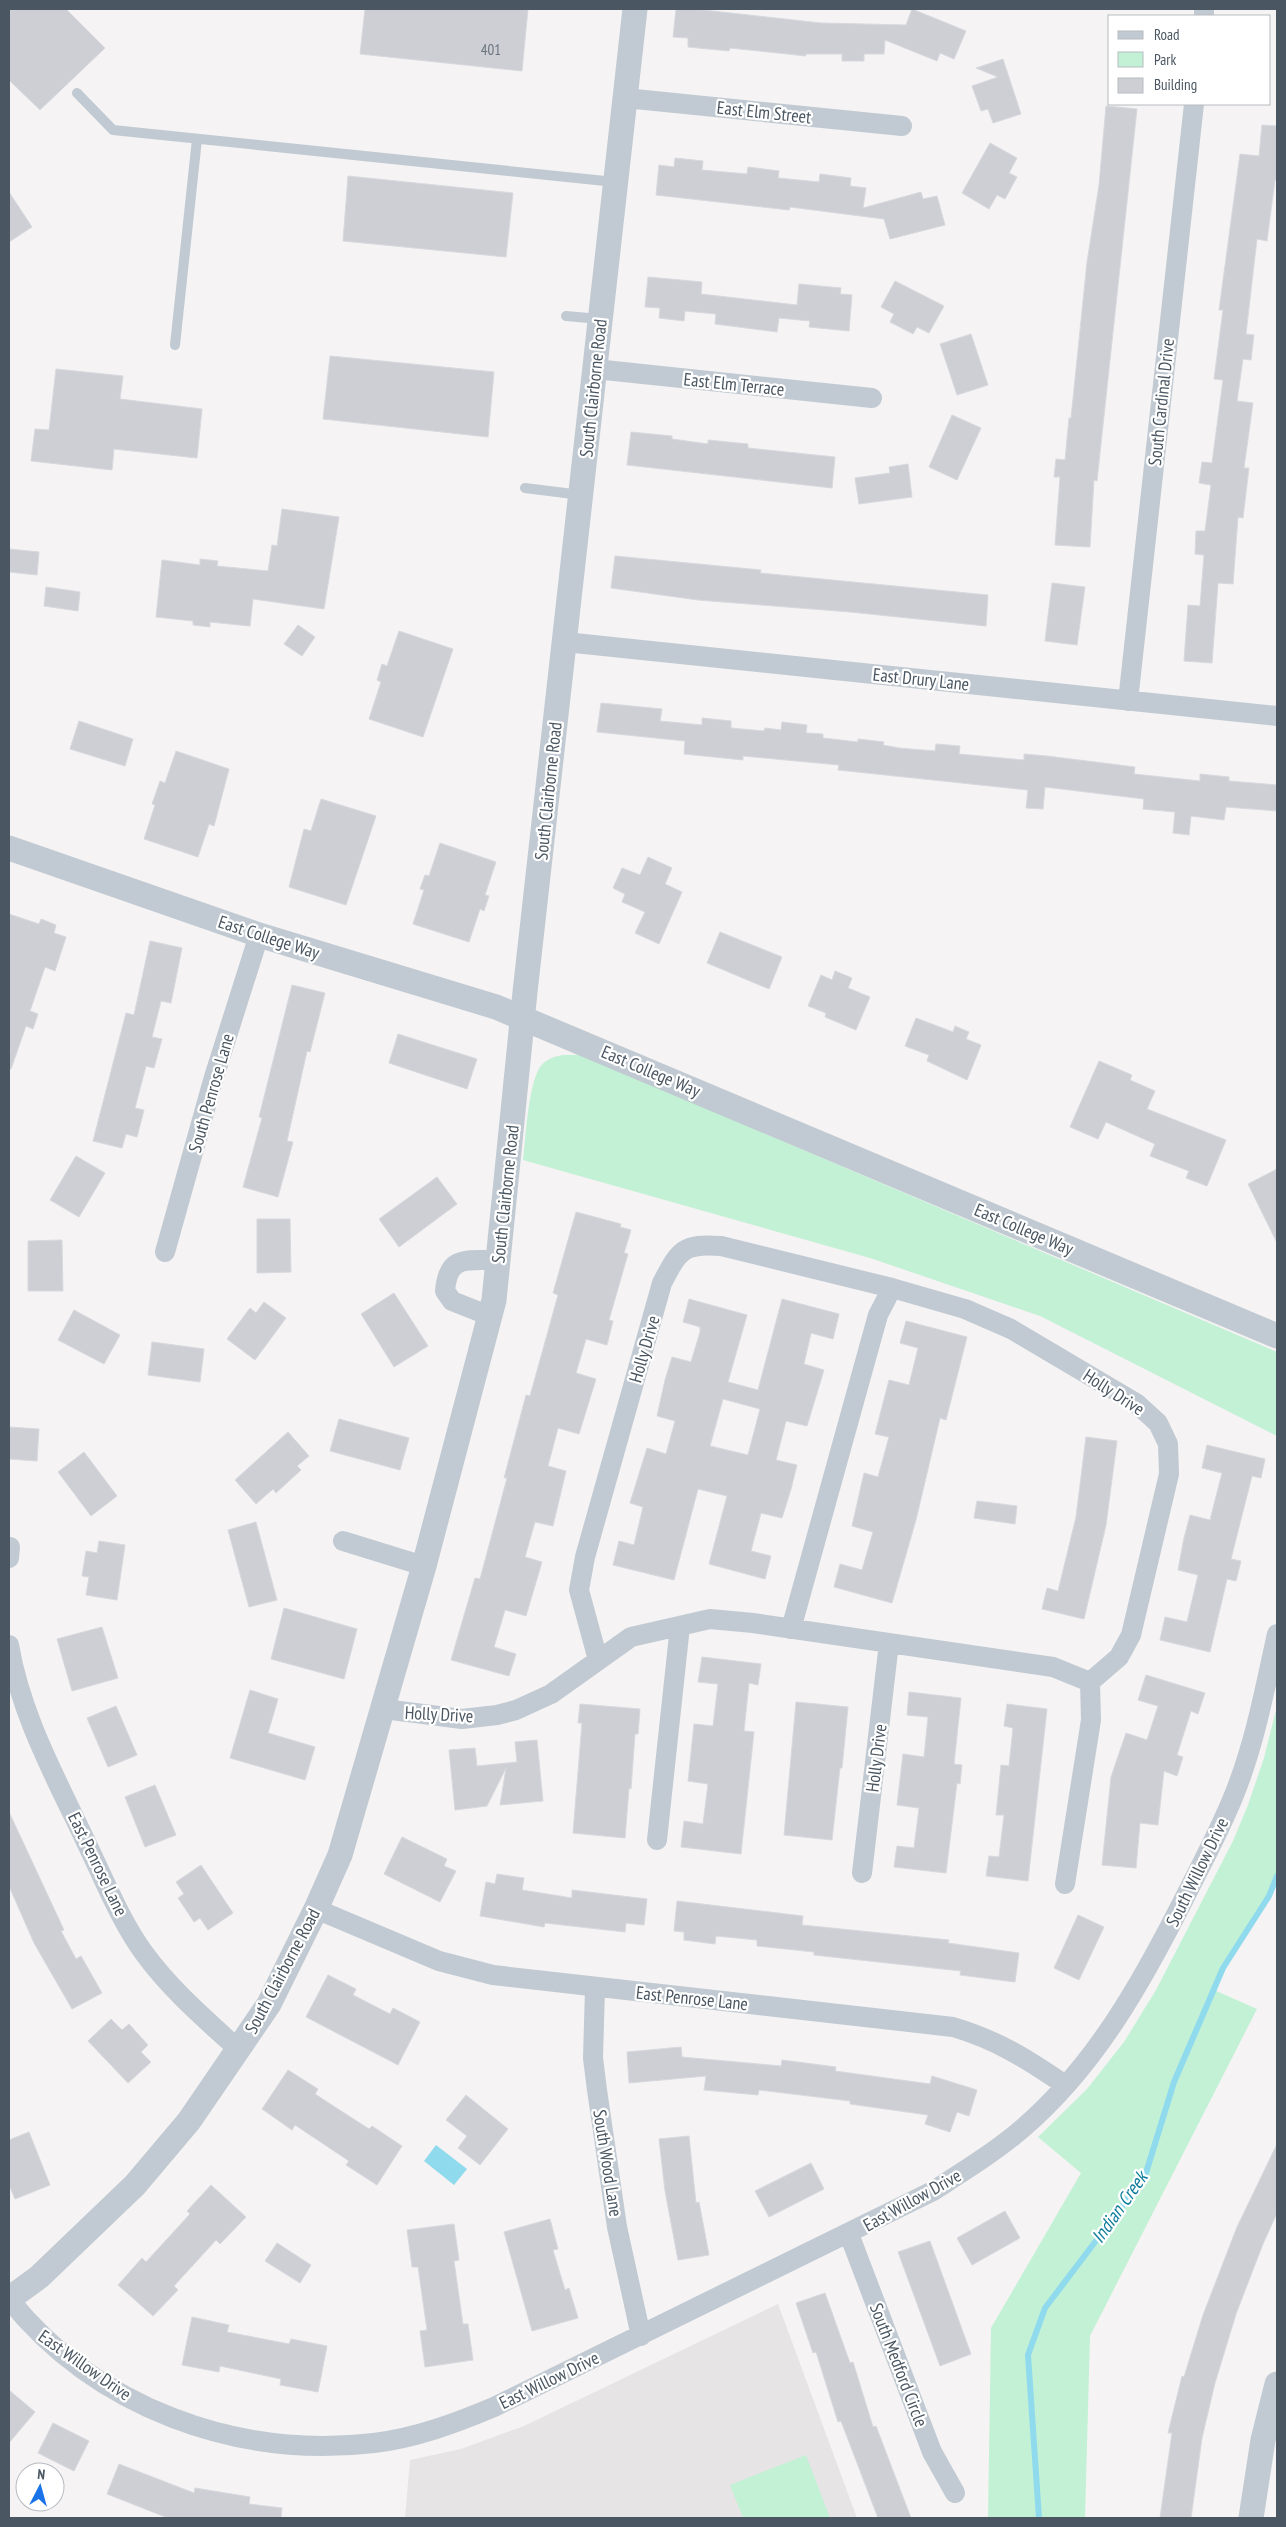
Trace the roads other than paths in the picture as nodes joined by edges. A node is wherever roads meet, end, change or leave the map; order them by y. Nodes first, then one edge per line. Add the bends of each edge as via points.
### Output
1 (635, 9) edge
2 (77, 93) dead end
3 (626, 98) junction
4 (1194, 105) edge
5 (902, 126) dead end
6 (197, 139) junction
7 (616, 182) junction
8 (566, 316) dead end
9 (601, 320) junction
10 (175, 345) dead end
11 (595, 369) junction
12 (872, 398) dead end
13 (525, 488) dead end
14 (581, 495) junction
15 (565, 642) junction
16 (1128, 701) junction
17 (1277, 716) edge
18 (9, 848) edge
19 (259, 935) junction
20 (524, 1018) junction
21 (164, 1252) dead end
22 (497, 1260) junction
23 (892, 1288) junction
24 (490, 1316) junction
25 (1277, 1336) edge
26 (343, 1541) dead end
27 (424, 1566) junction
28 (680, 1626) junction
29 (791, 1628) junction
30 (1277, 1634) edge
31 (889, 1643) junction
32 (9, 1645) edge
33 (598, 1660) junction
34 (1090, 1682) junction
35 (384, 1709) junction
36 (657, 1840) dead end
37 (862, 1873) dead end
38 (1065, 1884) dead end
39 (316, 1909) junction
40 (595, 1988) junction
41 (239, 2050) junction
42 (1065, 2085) junction
43 (849, 2234) junction
44 (9, 2299) edge
45 (641, 2336) junction
46 (1277, 2384) edge
47 (955, 2493) dead end
48 (1251, 2518) edge

1 - 3 street, South Clairborne Road
2 - 6 lane via 113,130
3 - 5 street, East Elm Street
3 - 7 street, South Clairborne Road
4 - 16 street, South Cardinal Drive
6 - 7 lane
6 - 10 lane
7 - 9 street, South Clairborne Road
8 - 9 lane
9 - 11 street, South Clairborne Road
11 - 12 street, East Elm Terrace
11 - 14 street, South Clairborne Road
13 - 14 lane
14 - 15 street, South Clairborne Road
15 - 16 street, East Drury Lane
15 - 20 street, South Clairborne Road
16 - 17 street, East Drury Lane
18 - 19 street, East College Way
19 - 20 street, East College Way
19 - 21 street, South Penrose Lane
20 - 22 street, South Clairborne Road
20 - 25 street, East College Way
22 - 24 street, South Clairborne Road
22 - 24 street via 454,1264 446,1276 445,1291 452,1301
23 - 29 street via 878,1315
23 - 33 street, Holly Drive via 721,1246 698,1244 677,1254 662,1283 585,1557 579,1590
23 - 34 street, Holly Drive via 965,1309 1011,1329 1136,1402 1158,1423 1168,1444 1170,1474 1131,1635 1119,1657
24 - 27 street, South Clairborne Road
26 - 27 street
27 - 35 street, South Clairborne Road
28 - 29 street, Holly Drive via 710,1619
28 - 33 street, Holly Drive via 631,1637
28 - 36 street
29 - 31 street, Holly Drive
30 - 42 street, South Willow Drive via 1253,1737 1234,1794 1211,1845 1149,1969 1114,2026
31 - 34 street, Holly Drive via 1053,1667
31 - 37 street, Holly Drive
32 - 41 street, East Penrose Lane via 14,1677 28,1720 109,1891 142,1951 174,1990
33 - 35 street, Holly Drive via 551,1694 497,1715 462,1719
34 - 38 street via 1091,1720
35 - 39 street, South Clairborne Road via 340,1855
39 - 40 street, East Penrose Lane via 439,1961 492,1975
39 - 41 street, South Clairborne Road via 269,2004
40 - 42 street, East Penrose Lane via 953,2027 986,2037
40 - 45 street, South Wood Lane via 593,2058 596,2090 617,2227
41 - 44 street, South Clairborne Road via 188,2121 135,2185 38,2277
42 - 43 street, East Willow Drive via 1024,2127 987,2156 933,2191
43 - 45 street, East Willow Drive
43 - 47 street, South Medford Circle via 932,2452
44 - 45 street, East Willow Drive via 32,2328 56,2350 116,2391 169,2417 213,2432 266,2443 319,2446 374,2443 454,2424
46 - 48 street via 1263,2440

